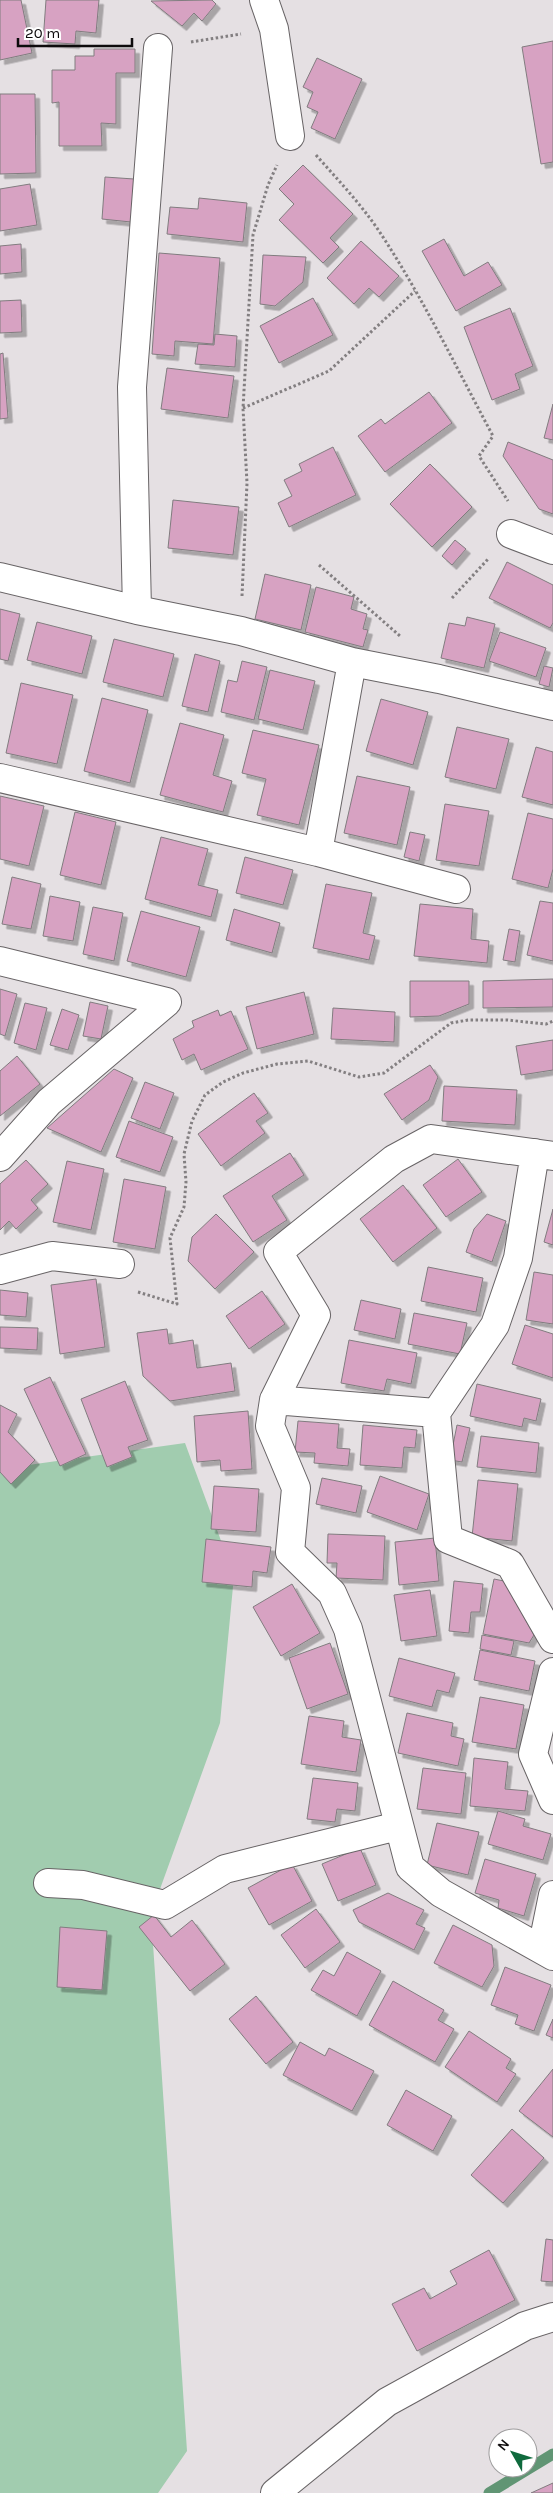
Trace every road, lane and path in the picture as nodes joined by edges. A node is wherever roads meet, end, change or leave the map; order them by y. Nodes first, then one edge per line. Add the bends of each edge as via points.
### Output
1 (264, 0) edge
2 (274, 29) junction
3 (158, 48) joint
4 (290, 136) junction
5 (415, 291) junction
6 (243, 408) junction
7 (511, 534) junction
8 (553, 550) edge
9 (319, 565) dead end
10 (0, 577) edge
11 (452, 598) dead end
12 (137, 610) junction
13 (241, 631) junction
14 (402, 638) dead end
15 (352, 662) junction
16 (553, 706) edge
17 (0, 778) edge
18 (318, 852) junction
19 (456, 889) dead end
20 (0, 961) edge
21 (553, 1021) edge
22 (544, 1154) edge
23 (0, 1158) edge
24 (120, 1264) joint
25 (0, 1270) edge
26 (274, 1400) junction
27 (436, 1413) junction
28 (553, 1639) edge
29 (551, 1690) edge
30 (553, 1800) edge
31 (398, 1826) junction
32 (48, 1883) dead end
33 (553, 1895) edge
34 (547, 1953) edge
35 (553, 2317) edge
36 (275, 2493) edge

1 - 2 street
2 - 3 path
2 - 4 street
3 - 12 street via 132,386
4 - 5 path via 315,154 357,202
4 - 6 path via 268,185 253,234
5 - 6 path via 329,372
5 - 7 path via 493,436 479,456 522,522
6 - 13 path via 247,483
7 - 8 street
7 - 11 path
9 - 14 path
10 - 12 street
12 - 13 street
13 - 15 street
15 - 16 street
15 - 18 street
17 - 18 street
18 - 19 street
20 - 23 street via 167,1002 49,1102
21 - 24 path via 546,1024 507,1020 451,1023 384,1073 359,1077 308,1061 277,1064 223,1082 205,1095 192,1121 184,1154 184,1206 170,1238 177,1304 121,1287
22 - 26 street via 431,1139 394,1159 278,1252 316,1315
22 - 27 street via 518,1258 495,1325
24 - 25 street via 52,1256
26 - 27 street
26 - 31 street via 270,1426 296,1488 290,1552 332,1593 348,1629
27 - 28 street via 448,1540 510,1564
29 - 30 street via 533,1754
31 - 32 street via 225,1869 165,1904 83,1885
31 - 34 street via 410,1867 441,1893
33 - 34 street
35 - 36 street via 525,2326 387,2402

